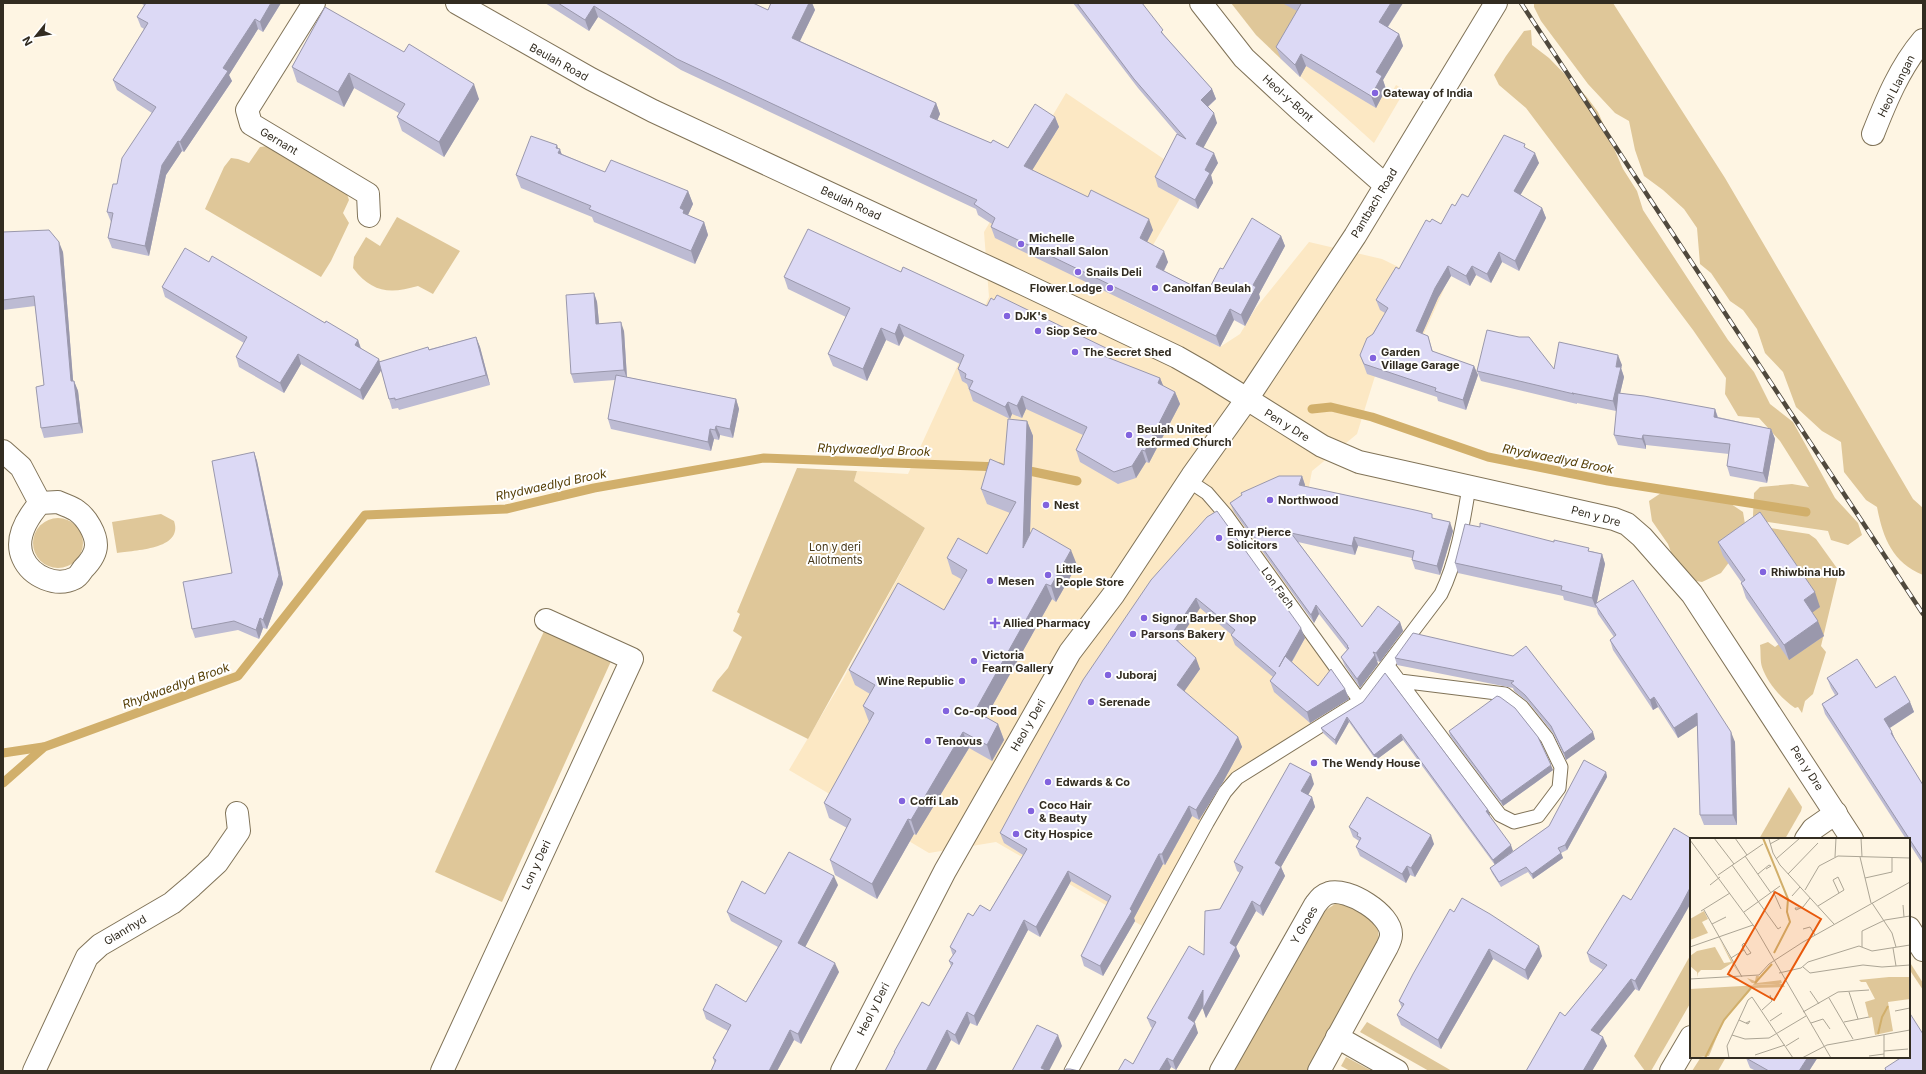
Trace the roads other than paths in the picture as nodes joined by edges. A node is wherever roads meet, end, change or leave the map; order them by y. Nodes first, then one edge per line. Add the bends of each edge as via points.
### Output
1 (314, 3) edge
2 (457, 3) edge
3 (1201, 3) edge
4 (1496, 3) edge
5 (1923, 40) edge
6 (1873, 134) dead end
7 (1384, 184) junction
8 (369, 216) dead end
9 (1247, 399) junction
10 (3, 451) edge
11 (1189, 481) junction
12 (1469, 487) junction
13 (40, 503) dead end
14 (546, 620) dead end
15 (1388, 666) junction
16 (1400, 681) junction
17 (1360, 701) junction
18 (237, 813) dead end
19 (1836, 813) junction
20 (1807, 838) edge
21 (1851, 838) edge
22 (1910, 930) edge
23 (1923, 950) edge
24 (1337, 1037) junction
25 (1690, 1039) edge
26 (34, 1071) edge
27 (442, 1071) edge
28 (842, 1071) edge
29 (1071, 1071) edge
30 (1221, 1071) edge
31 (1319, 1071) edge
32 (1397, 1071) edge
33 (1671, 1071) edge

1 - 8 street, Gernant via 246,110 251,124 368,194
2 - 9 street, Beulah Road via 653,111 1177,357
3 - 7 street, Heol-y-Bont via 1244,58
4 - 7 street, Pantbach Road
5 - 6 street, Heol Llangan via 1901,71
7 - 9 street, Pantbach Road via 1355,236
9 - 11 street, Heol y Deri
9 - 12 street, Pen y Dre via 1290,428 1337,454 1359,462
10 - 13 street via 21,467
11 - 17 lane, Lon Fach via 1207,493 1226,515
11 - 28 street, Heol y Deri via 1114,594 1070,652 1044,695 945,871
12 - 15 lane via 1449,579 1441,594
12 - 19 street, Pen y Dre via 1614,519 1627,524 1642,537 1692,594
14 - 27 street, Lon y Deri via 632,659
15 - 16 lane
15 - 17 lane
16 - 16 lane via 1500,815 1514,822 1538,816 1559,788 1561,767 1547,738 1522,707 1505,694
17 - 29 lane via 1238,778 1225,792
18 - 26 street, Glanrhyd via 239,831 217,863 172,903 100,945 87,957
19 - 20 street via 1814,829
19 - 21 street, Pen y Dre
22 - 23 street
24 - 30 street, Y Groes via 1387,947 1391,935 1388,924 1378,912 1364,902 1338,892 1321,897 1315,905
24 - 31 street, Y Groes
24 - 32 street
25 - 33 street

